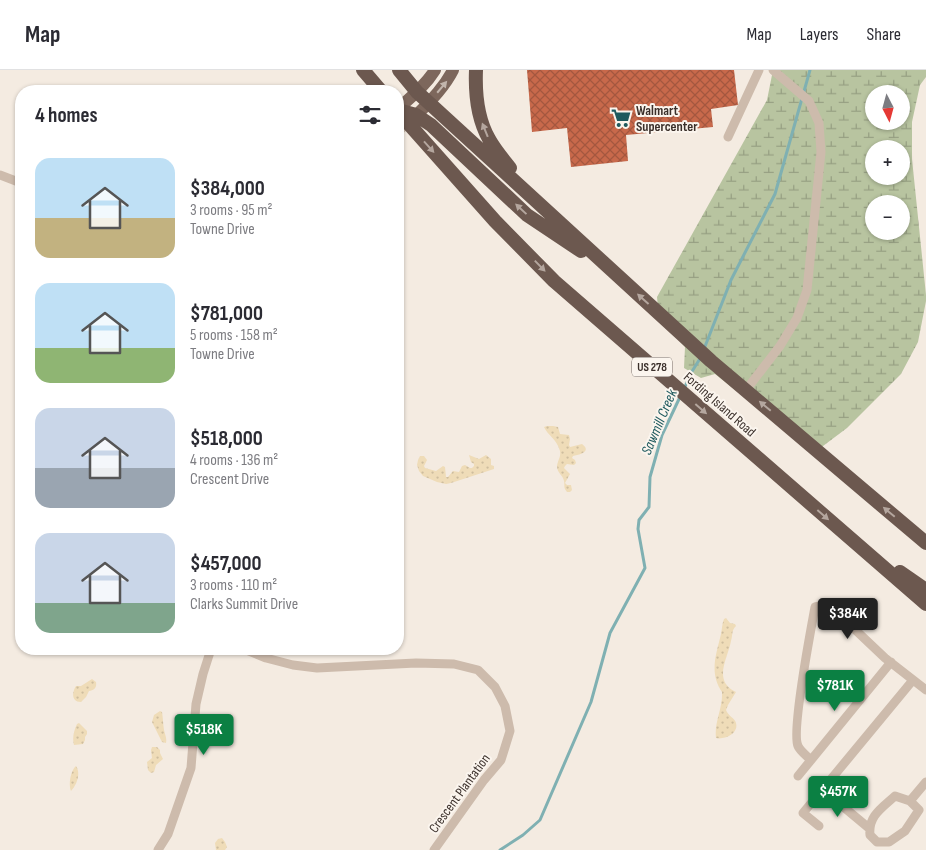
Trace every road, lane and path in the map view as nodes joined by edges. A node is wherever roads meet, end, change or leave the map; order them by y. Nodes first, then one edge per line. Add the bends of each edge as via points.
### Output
1 (363, 70) edge
2 (399, 70) edge
3 (435, 70) edge
4 (453, 70) edge
5 (476, 70) edge
6 (759, 70) edge
7 (773, 70) edge
8 (376, 85) edge
9 (417, 92) junction
10 (428, 102) junction
11 (404, 104) edge
12 (407, 124) edge
13 (728, 137) dead end
14 (0, 175) edge
15 (15, 181) edge
16 (534, 198) junction
17 (619, 276) junction
18 (746, 390) junction
19 (842, 531) junction
20 (926, 543) edge
21 (926, 590) edge
22 (926, 604) edge
23 (209, 655) edge
24 (259, 655) edge
25 (891, 662) junction
26 (913, 680) junction
27 (926, 690) edge
28 (811, 760) junction
29 (798, 776) dead end
30 (925, 786) edge
31 (822, 789) junction
32 (910, 801) junction
33 (819, 826) dead end
34 (870, 828) junction
35 (158, 850) edge
36 (434, 850) edge

1 - 8 highway
2 - 9 highway, Fording Island Road
3 - 9 main road
10 -> 4 main road
16 -> 5 highway via 500,155 483,126 475,89
6 - 13 street
7 - 18 street via 808,101 819,123 821,152 807,290 797,318 780,346
9 - 10 highway, Fording Island Road
9 - 11 main road
10 - 12 main road
10 - 16 highway, Fording Island Road
17 -> 12 highway via 527,215 431,125
12 -> 19 highway, Fording Island Road / US 278 via 554,281
14 - 15 street
16 - 17 highway, Fording Island Road
18 -> 17 highway, Fording Island Road
20 -> 18 highway, Fording Island Road
19 - 21 highway
19 - 22 highway, Fording Island Road / US 278
23 - 35 street via 196,704 191,768 168,834
24 - 36 street, Crescent Plantation via 317,668 454,664 478,670 495,687 505,706 510,731 501,760
25 - 26 street
25 - 28 street
25 - 28 street via 828,604 815,607 796,734 798,746
26 - 27 street
26 - 31 street
28 - 29 street
30 - 32 street
31 - 33 street via 803,813
31 - 34 street
32 - 34 street via 895,796 875,813
32 - 34 street via 919,810 905,831 889,842 877,842 870,835

